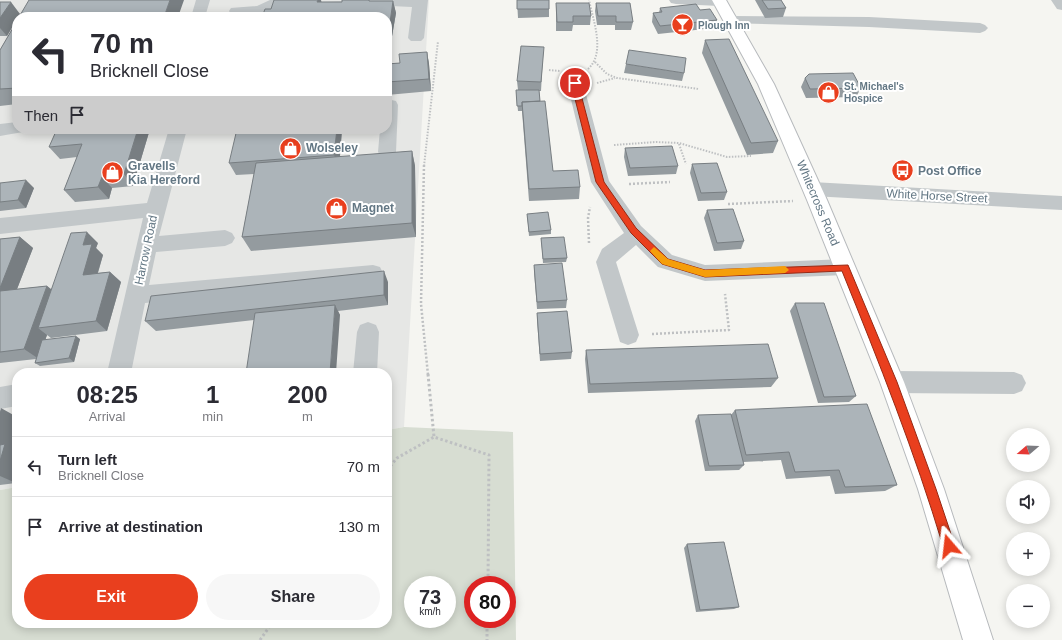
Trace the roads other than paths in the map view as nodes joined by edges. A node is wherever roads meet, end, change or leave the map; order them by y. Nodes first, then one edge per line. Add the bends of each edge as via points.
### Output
1 (203, 0) edge
2 (283, 0) edge
3 (349, 0) edge
4 (420, 0) edge
5 (676, 0) edge
6 (1058, 0) edge
7 (719, 1) edge
8 (1062, 6) edge
9 (237, 9) edge
10 (266, 11) edge
11 (199, 12) edge
12 (732, 20) junction
13 (980, 28) dead end
14 (416, 38) dead end
15 (574, 75) road end
16 (12, 129) edge
17 (0, 130) edge
18 (177, 134) edge
19 (388, 134) edge
20 (387, 152) edge
21 (815, 194) junction
22 (1062, 203) edge
23 (155, 208) junction
24 (0, 226) edge
25 (637, 234) junction
26 (225, 238) dead end
27 (147, 245) junction
28 (845, 267) junction
29 (373, 273) edge
30 (136, 295) junction
31 (368, 332) dead end
32 (628, 335) road end
33 (120, 368) edge
34 (365, 368) edge
35 (892, 382) junction
36 (1014, 383) dead end
37 (12, 396) edge
38 (0, 398) edge
39 (978, 640) edge

1 - 11 street
2 - 10 street
3 - 4 street via 414,3
4 - 14 street
5 - 7 street
6 - 8 street
7 - 12 highway, Whitecross Road
9 - 10 street via 249,12
12 - 13 street via 869,22
12 - 21 highway, Whitecross Road via 766,84
15 - 25 street via 602,185
16 - 17 street
18 - 23 street, Harrow Road
19 - 20 street
21 - 22 street, White Horse Street
21 - 28 highway, Whitecross Road
23 - 24 street
23 - 27 street, Harrow Road
25 - 28 street via 665,261 705,273
25 - 32 street via 609,254 606,262
26 - 27 street
27 - 30 street, Harrow Road
28 - 35 highway, Whitecross Road
29 - 30 street
30 - 33 street, Harrow Road
31 - 34 street
35 - 36 street
35 - 39 highway, Whitecross Road via 931,489
37 - 38 street

